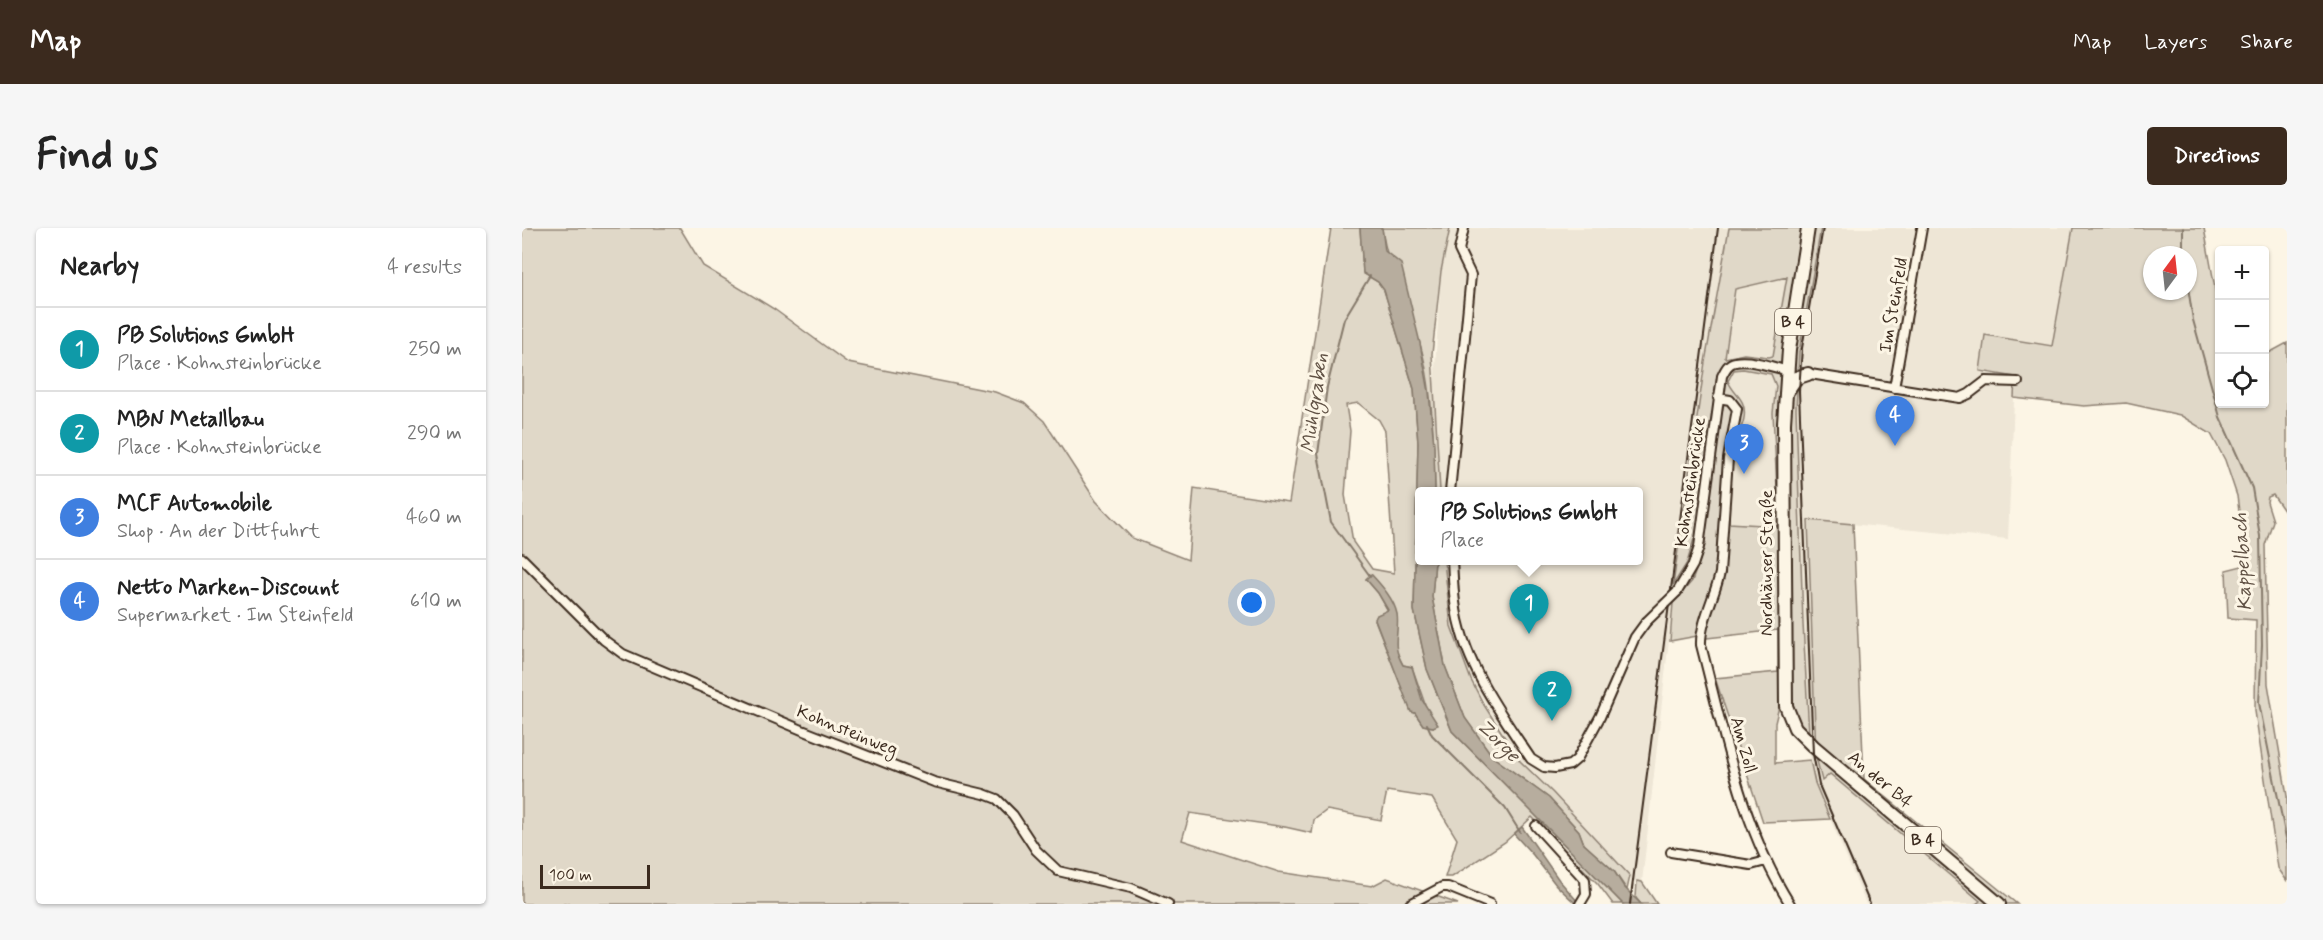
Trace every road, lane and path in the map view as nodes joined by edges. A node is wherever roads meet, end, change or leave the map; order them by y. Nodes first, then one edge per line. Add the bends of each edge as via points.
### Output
1 (1464, 228) edge
2 (1808, 228) edge
3 (1922, 228) edge
4 (1787, 370) junction
5 (1809, 374) junction
6 (2018, 382) dead end
7 (1894, 388) junction
8 (1786, 394) junction
9 (1718, 398) junction
10 (1451, 487) edge
11 (522, 558) edge
12 (1452, 565) edge
13 (1813, 747) joint
14 (1536, 826) dead end
15 (1671, 852) dead end
16 (1766, 861) junction
17 (1580, 903) edge
18 (1168, 904) edge
19 (1410, 904) edge
20 (1490, 904) edge
21 (1790, 904) edge
22 (1999, 904) edge

1 - 10 street via 1459,250 1472,275
2 - 4 main road, Nordhäuser Straße / B 4
3 - 7 street, Im Steinfeld
4 - 5 street
4 - 8 main road, Nordhäuser Straße / B 4
4 - 9 street, Kohnsteinbrücke via 1733,362 1722,376
5 - 7 street
5 - 8 main road via 1796,378
6 - 7 street via 1986,381 1960,398
8 - 13 main road, Nordhäuser Straße / B 4 via 1786,706 1795,728
9 - 12 street, Kohnsteinbrücke, bridge via 1698,554 1677,592 1635,637 1605,709 1577,759 1563,767 1544,767 1531,759 1517,738 1478,677 1466,646 1455,604
9 - 16 street, Am Zoll via 1730,400 1737,409 1728,459 1720,573 1700,634 1701,645 1745,808
11 - 18 street, Kohnsteinweg via 623,654 934,782 997,799 1036,849 1058,870 1131,888
13 - 22 main road, An der B4 / B 4
14 - 17 street via 1585,880 1586,894
15 - 16 street via 1751,865
16 - 21 street, Am Zoll
19 - 20 street via 1442,887

